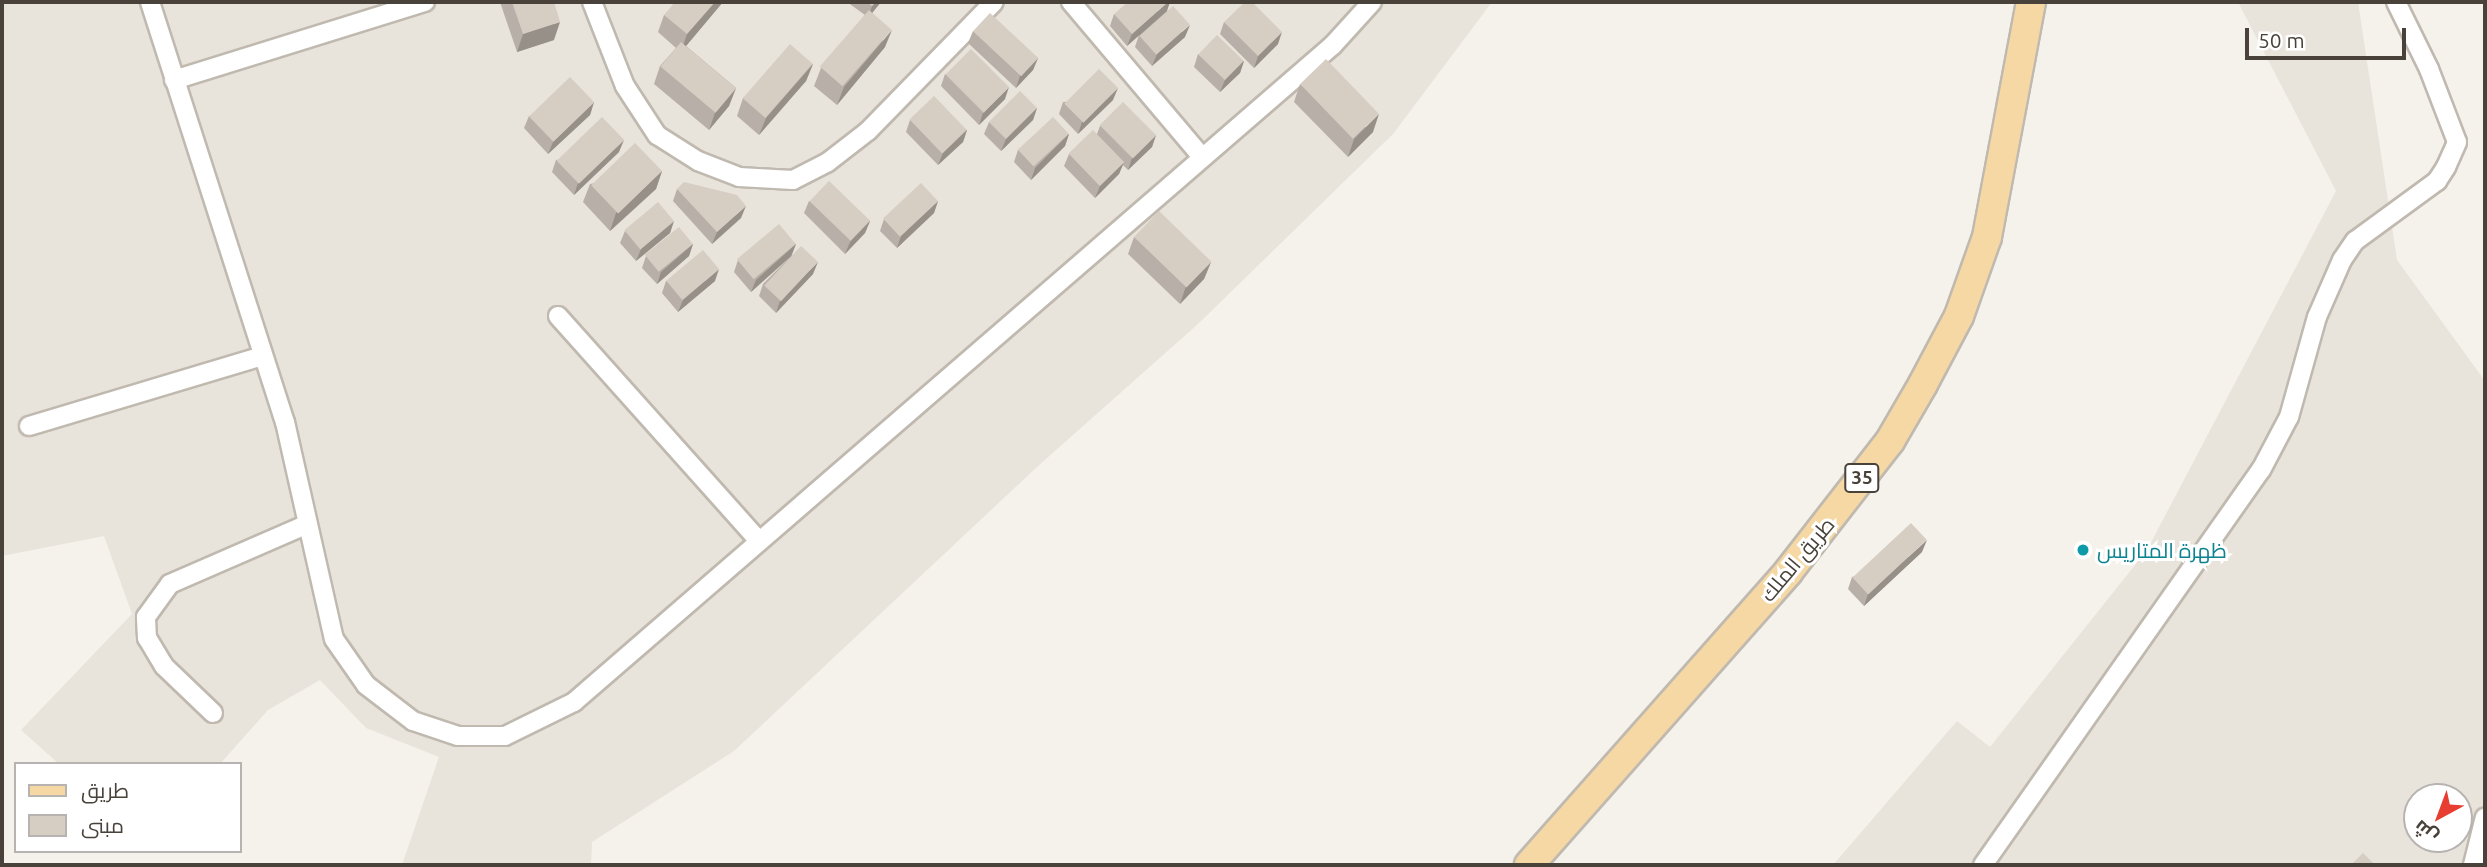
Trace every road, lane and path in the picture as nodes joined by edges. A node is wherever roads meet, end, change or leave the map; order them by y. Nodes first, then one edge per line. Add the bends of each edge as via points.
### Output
1 (149, 2) edge
2 (425, 2) edge
3 (592, 2) edge
4 (994, 2) edge
5 (1071, 2) edge
6 (1372, 2) edge
7 (2031, 2) edge
8 (2396, 2) edge
9 (174, 80) junction
10 (1202, 157) junction
11 (558, 316) dead end
12 (263, 356) junction
13 (29, 426) dead end
14 (308, 524) junction
15 (759, 541) junction
16 (213, 713) dead end
17 (2485, 817) edge
18 (2474, 859) edge
19 (1529, 865) edge
20 (1983, 865) edge

1 - 9 street
2 - 9 street
3 - 4 street via 625,86 657,135 698,161 739,177 793,180 828,162 868,131
5 - 10 street
6 - 10 street via 1333,45
7 - 19 main road, طريق الملك / 35 via 1987,237 1959,316 1890,441 1788,572
8 - 20 street via 2430,69 2457,142 2446,167 2437,181 2355,241 2342,260 2317,317 2288,417 2261,470
9 - 12 street
10 - 15 street
11 - 15 street
12 - 13 street
12 - 14 street via 285,422
14 - 15 street via 334,639 366,685 414,721 458,736 505,736 574,702
14 - 16 street via 170,584 146,617 147,638 164,666
17 - 18 street

